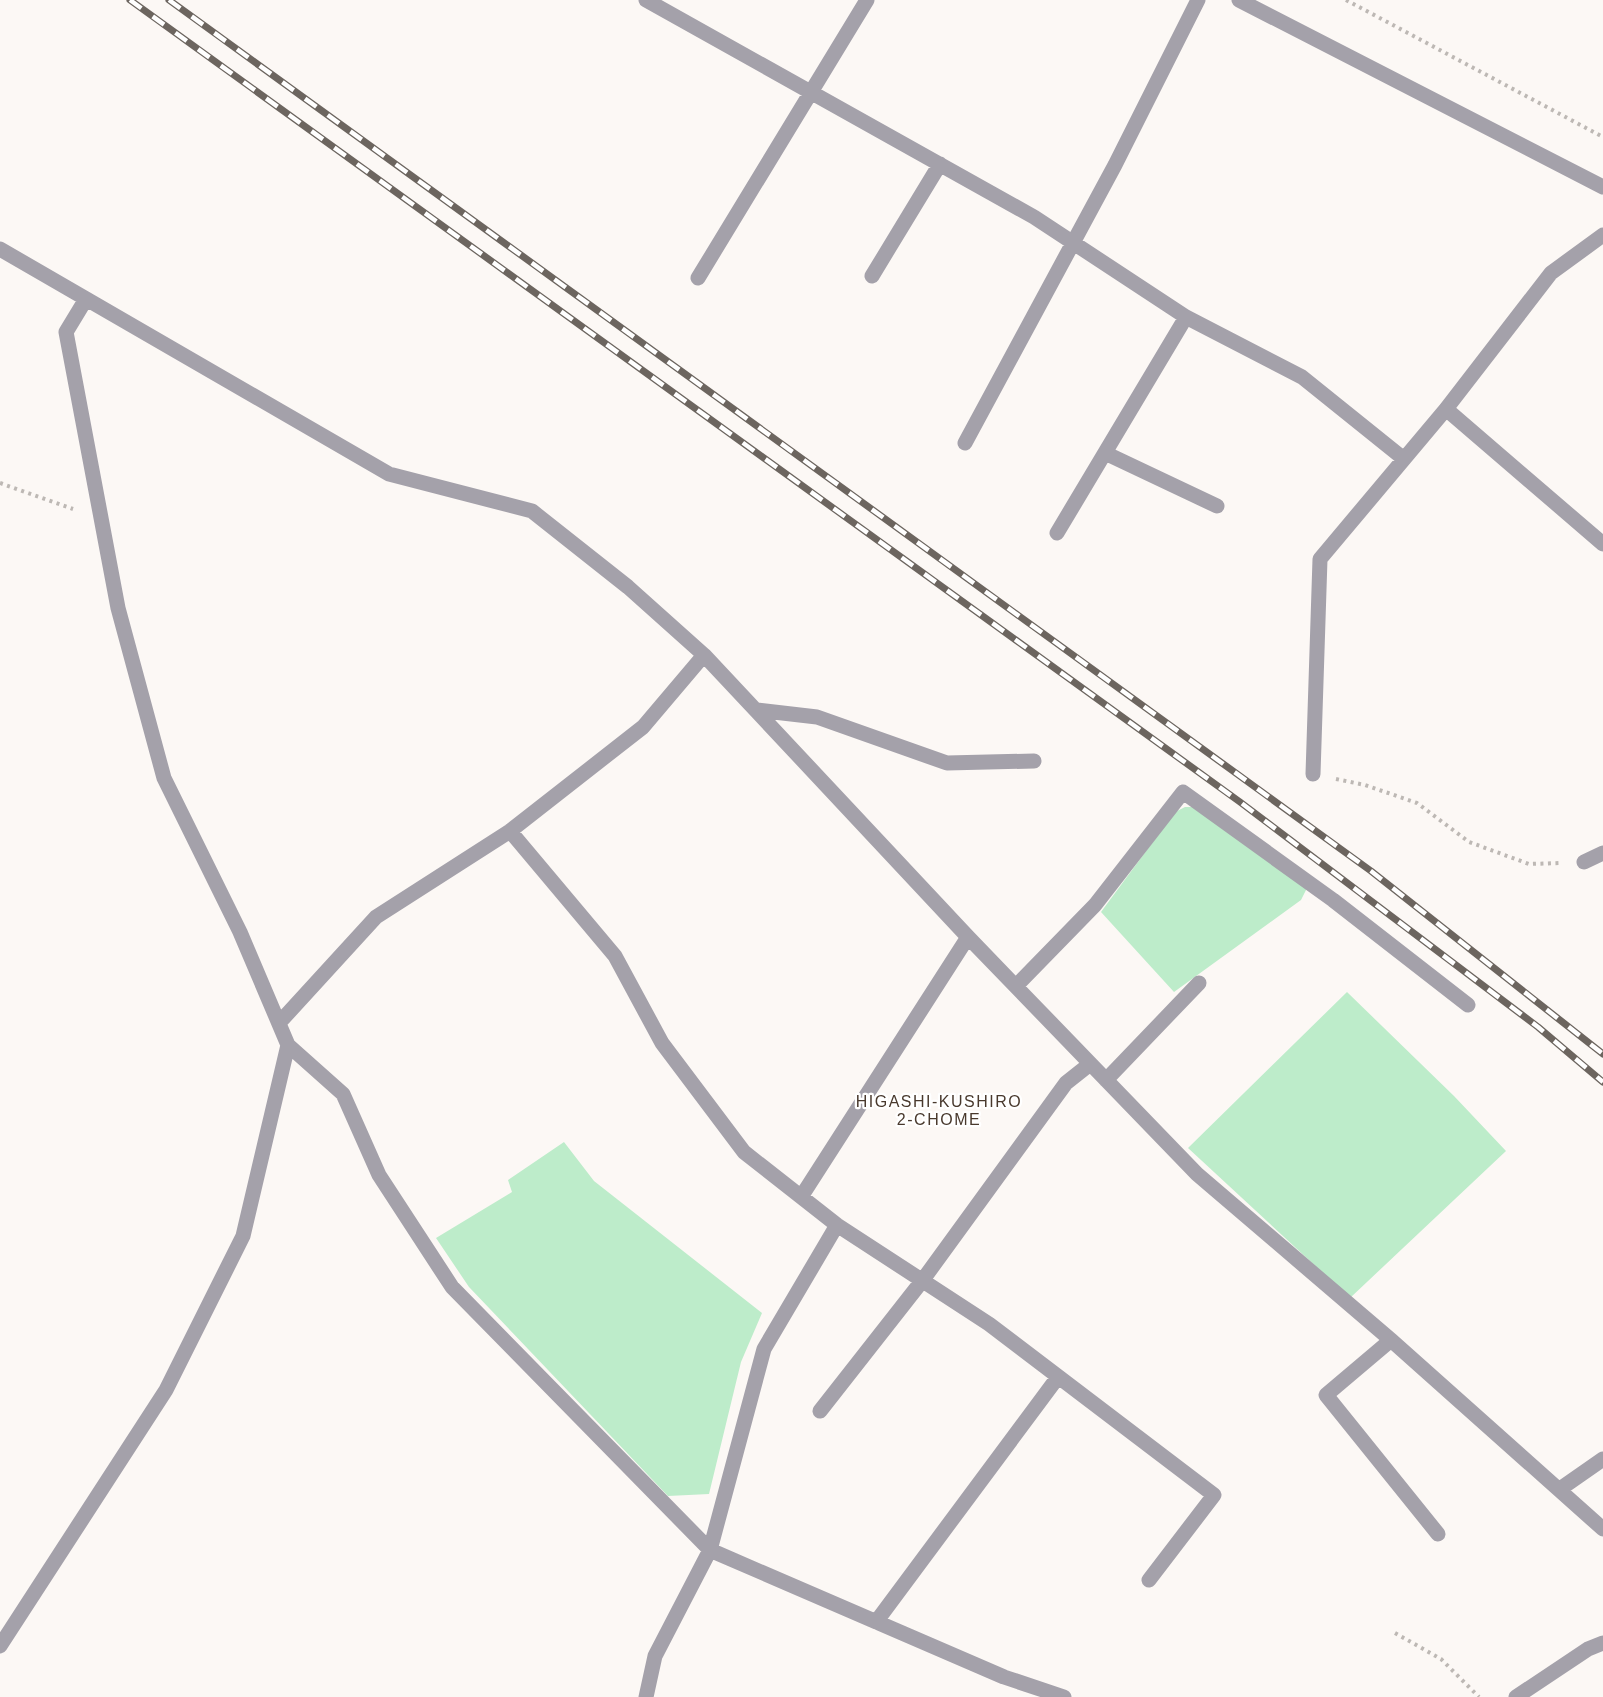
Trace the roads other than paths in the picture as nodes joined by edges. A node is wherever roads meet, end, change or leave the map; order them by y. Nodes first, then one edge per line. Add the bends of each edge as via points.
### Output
1 (646, 0) edge
2 (867, 0) edge
3 (1198, 0) edge
4 (1239, 0) edge
5 (810, 92) junction
6 (940, 164) junction
7 (1603, 187) edge
8 (1603, 235) edge
9 (1072, 243) junction
10 (0, 249) edge
11 (872, 276) dead end
12 (698, 278) dead end
13 (86, 299) junction
14 (1186, 317) junction
15 (1446, 409) junction
16 (965, 443) dead end
17 (1105, 453) junction
18 (1404, 459) junction
19 (1217, 506) dead end
20 (1058, 532) dead end
21 (1603, 544) edge
22 (704, 655) junction
23 (757, 710) junction
24 (1034, 761) dead end
25 (1313, 774) road end
26 (510, 831) junction
27 (1603, 853) edge
28 (1584, 862) road end
29 (968, 937) junction
30 (1199, 983) dead end
31 (1016, 986) junction
32 (1467, 1005) dead end
33 (279, 1023) junction
34 (288, 1045) junction
35 (1090, 1064) junction
36 (1106, 1080) junction
37 (801, 1197) junction
38 (837, 1225) junction
39 (922, 1281) junction
40 (1391, 1340) junction
41 (1058, 1377) junction
42 (820, 1411) dead end
43 (1603, 1459) edge
44 (1560, 1489) junction
45 (1603, 1529) edge
46 (1438, 1534) dead end
47 (710, 1550) junction
48 (1149, 1580) dead end
49 (876, 1622) junction
50 (1603, 1643) edge
51 (0, 1646) edge
52 (1004, 1677) junction
53 (646, 1697) edge
54 (1024, 1697) edge
55 (1064, 1697) edge
56 (1516, 1697) edge

1 - 5 street
2 - 5 street
3 - 9 street
4 - 7 street
5 - 6 street
5 - 12 street
6 - 9 street
6 - 11 street
8 - 15 street via 1551,273
9 - 14 street
9 - 16 street
10 - 13 street
13 - 22 street via 389,474 532,511 628,587
13 - 33 street via 66,332 118,608 164,778 240,932
14 - 17 street
14 - 18 street via 1302,377
15 - 18 street
15 - 21 street
17 - 19 street
17 - 20 street
18 - 25 street via 1320,559
22 - 23 street
22 - 26 street via 644,727
23 - 24 street via 817,717 947,763
23 - 29 street
26 - 33 street via 376,917
26 - 37 street via 615,956 662,1043 744,1152
27 - 28 street
29 - 31 street
29 - 37 street
30 - 36 street
31 - 32 street via 1095,905 1183,792 1333,900
31 - 35 street
33 - 34 street
34 - 47 street via 343,1094 379,1175 452,1287
34 - 51 street via 243,1236 166,1390
35 - 36 street
35 - 39 street via 1066,1083
36 - 40 street via 1197,1174
37 - 38 street
38 - 39 street
38 - 47 street via 764,1349
39 - 41 street via 989,1324
39 - 42 street
40 - 44 street
40 - 46 street via 1326,1395
41 - 48 street via 1214,1495
41 - 49 street
43 - 44 street
44 - 45 street
47 - 49 street
47 - 53 street via 655,1656
49 - 52 street
50 - 56 street
52 - 54 street
52 - 55 street

